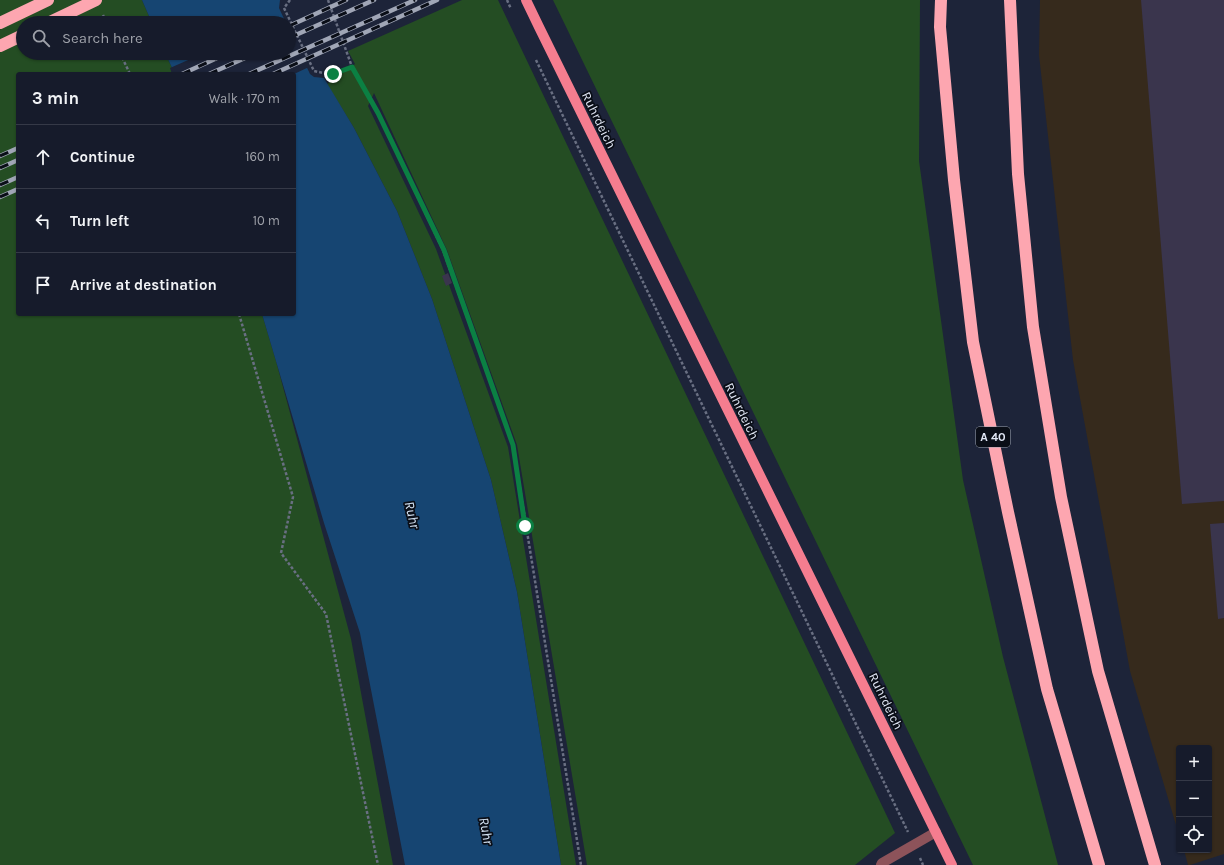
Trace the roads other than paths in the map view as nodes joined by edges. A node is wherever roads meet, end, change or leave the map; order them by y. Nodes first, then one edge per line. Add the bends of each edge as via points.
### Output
1 (48, 0) edge
2 (96, 0) edge
3 (526, 0) edge
4 (941, 0) edge
5 (1010, 0) edge
6 (63, 16) edge
7 (0, 23) edge
8 (16, 38) edge
9 (0, 46) edge
10 (936, 832) junction
11 (881, 865) edge
12 (952, 865) edge
13 (1099, 865) edge
14 (1155, 865) edge

1 - 7 highway
2 - 6 highway
3 - 10 main road, Ruhrdeich
4 - 13 highway, A 40 via 940,27 954,180 973,342 1047,689
5 - 14 highway via 1018,174 1032,311 1061,497 1098,671
8 - 9 highway
10 - 11 street
10 - 12 main road, Ruhrdeich

